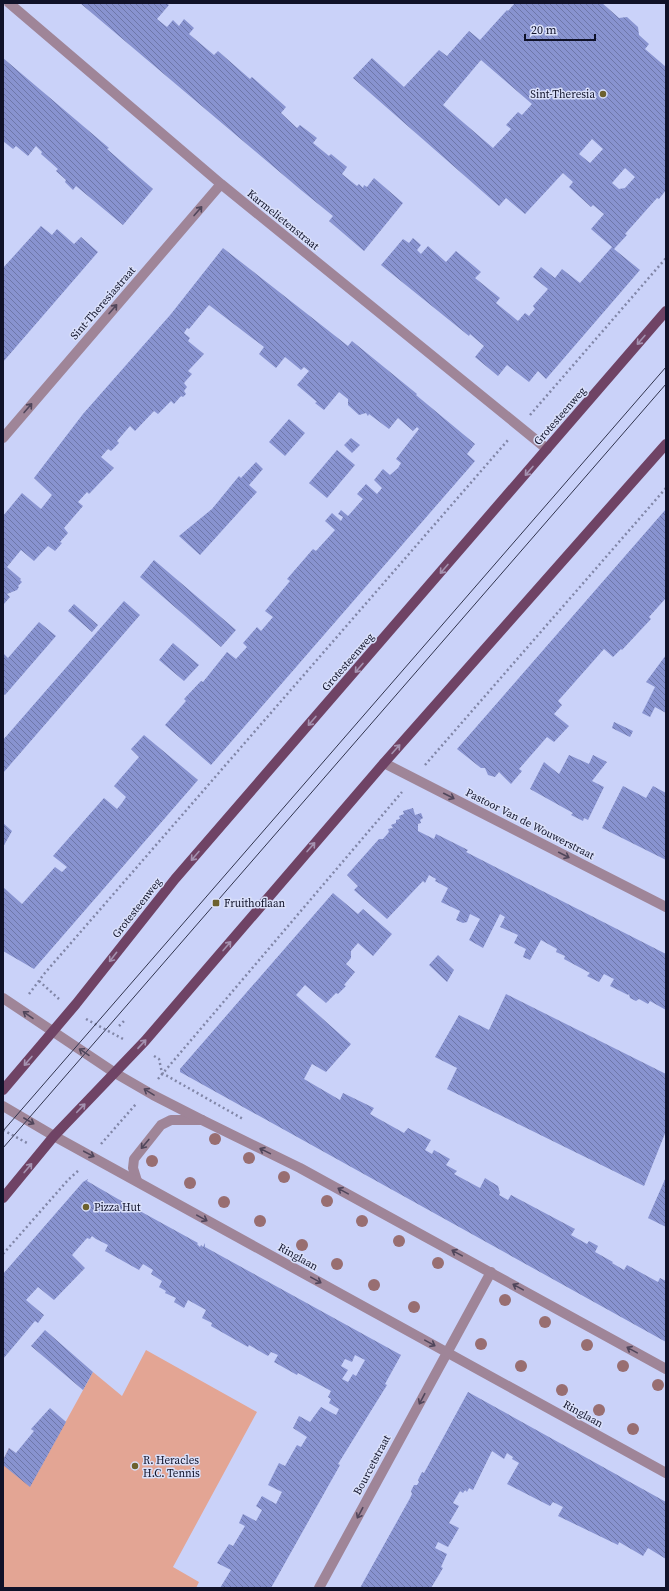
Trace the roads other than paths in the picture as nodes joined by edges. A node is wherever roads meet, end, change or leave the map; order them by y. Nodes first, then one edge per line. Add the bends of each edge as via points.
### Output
1 (9, 3) edge
2 (220, 184) junction
3 (666, 311) edge
4 (3, 438) edge
5 (666, 444) edge
6 (547, 449) junction
7 (384, 763) junction
8 (666, 907) edge
9 (3, 998) edge
10 (53, 1032) junction
11 (115, 1072) junction
12 (3, 1090) edge
13 (3, 1106) edge
14 (202, 1120) junction
15 (54, 1136) junction
16 (137, 1182) junction
17 (3, 1198) edge
18 (491, 1272) junction
19 (447, 1353) junction
20 (666, 1369) edge
21 (666, 1474) edge
22 (319, 1588) edge

1 - 2 street, Karmelietenstraat
4 -> 2 street, Sint-Theresiastraat
2 - 6 street, Karmelietenstraat
3 -> 6 main road, Grotesteenweg
7 -> 5 main road
6 -> 10 main road, Grotesteenweg via 175,879
7 -> 8 street, Pastoor Van de Wouwerstraat
11 -> 7 main road via 145,1041
10 -> 9 street
11 -> 10 street
10 -> 12 main road, Grotesteenweg
14 -> 11 street
15 -> 11 main road
13 -> 15 street, Ringlaan
14 -> 16 street via 171,1120 161,1125 134,1159 133,1168
18 -> 14 street via 300,1168
15 -> 16 street, Ringlaan
17 -> 15 main road
16 -> 19 street, Ringlaan
18 - 19 street
20 -> 18 street
19 - 21 street, Ringlaan
19 -> 22 street, Bourcetstraat

